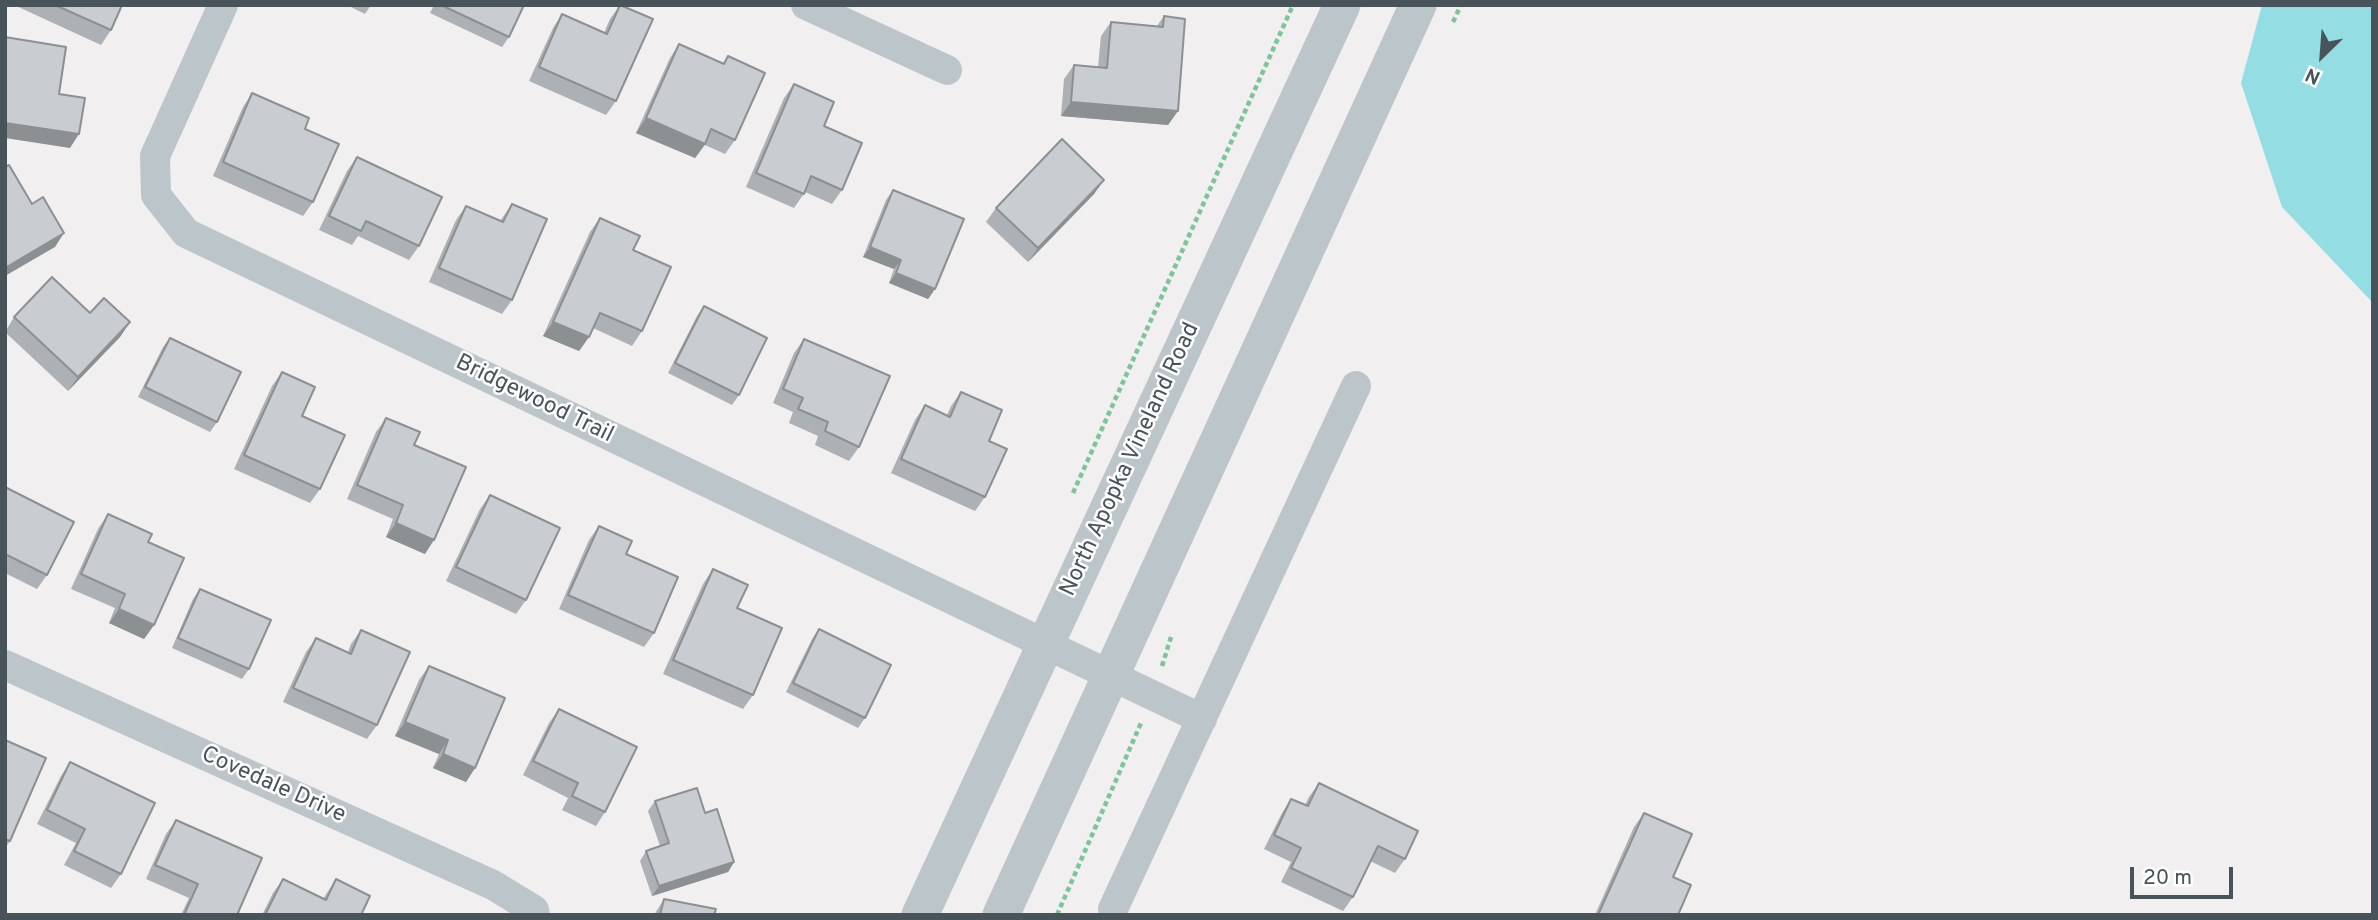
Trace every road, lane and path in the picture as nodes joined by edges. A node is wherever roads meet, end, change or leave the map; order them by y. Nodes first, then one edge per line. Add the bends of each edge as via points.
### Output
1 (223, 5) edge
2 (806, 5) edge
3 (1342, 5) edge
4 (1418, 5) edge
5 (1461, 5) edge
6 (1450, 27) dead end
7 (947, 70) dead end
8 (1356, 386) dead end
9 (1173, 631) dead end
10 (1045, 646) junction
11 (5, 665) edge
12 (1111, 677) junction
13 (1152, 696) junction
14 (1202, 719) junction
15 (1114, 909) dead end
16 (535, 915) edge
17 (920, 915) edge
18 (1001, 915) edge
19 (1057, 915) edge

1 - 10 street, Bridgewood Trail via 155,156 156,195 186,233
2 - 7 street
3 - 10 street, North Apopka Vineland Road
4 - 12 street
5 - 6 path
8 - 14 street
9 - 13 path
10 - 12 street, Bridgewood Trail
10 - 17 street, North Apopka Vineland Road
11 - 16 street, Covedale Drive via 493,885
12 - 13 street, Bridgewood Trail
12 - 18 street
13 - 14 street, Bridgewood Trail
13 - 19 path
14 - 15 street

